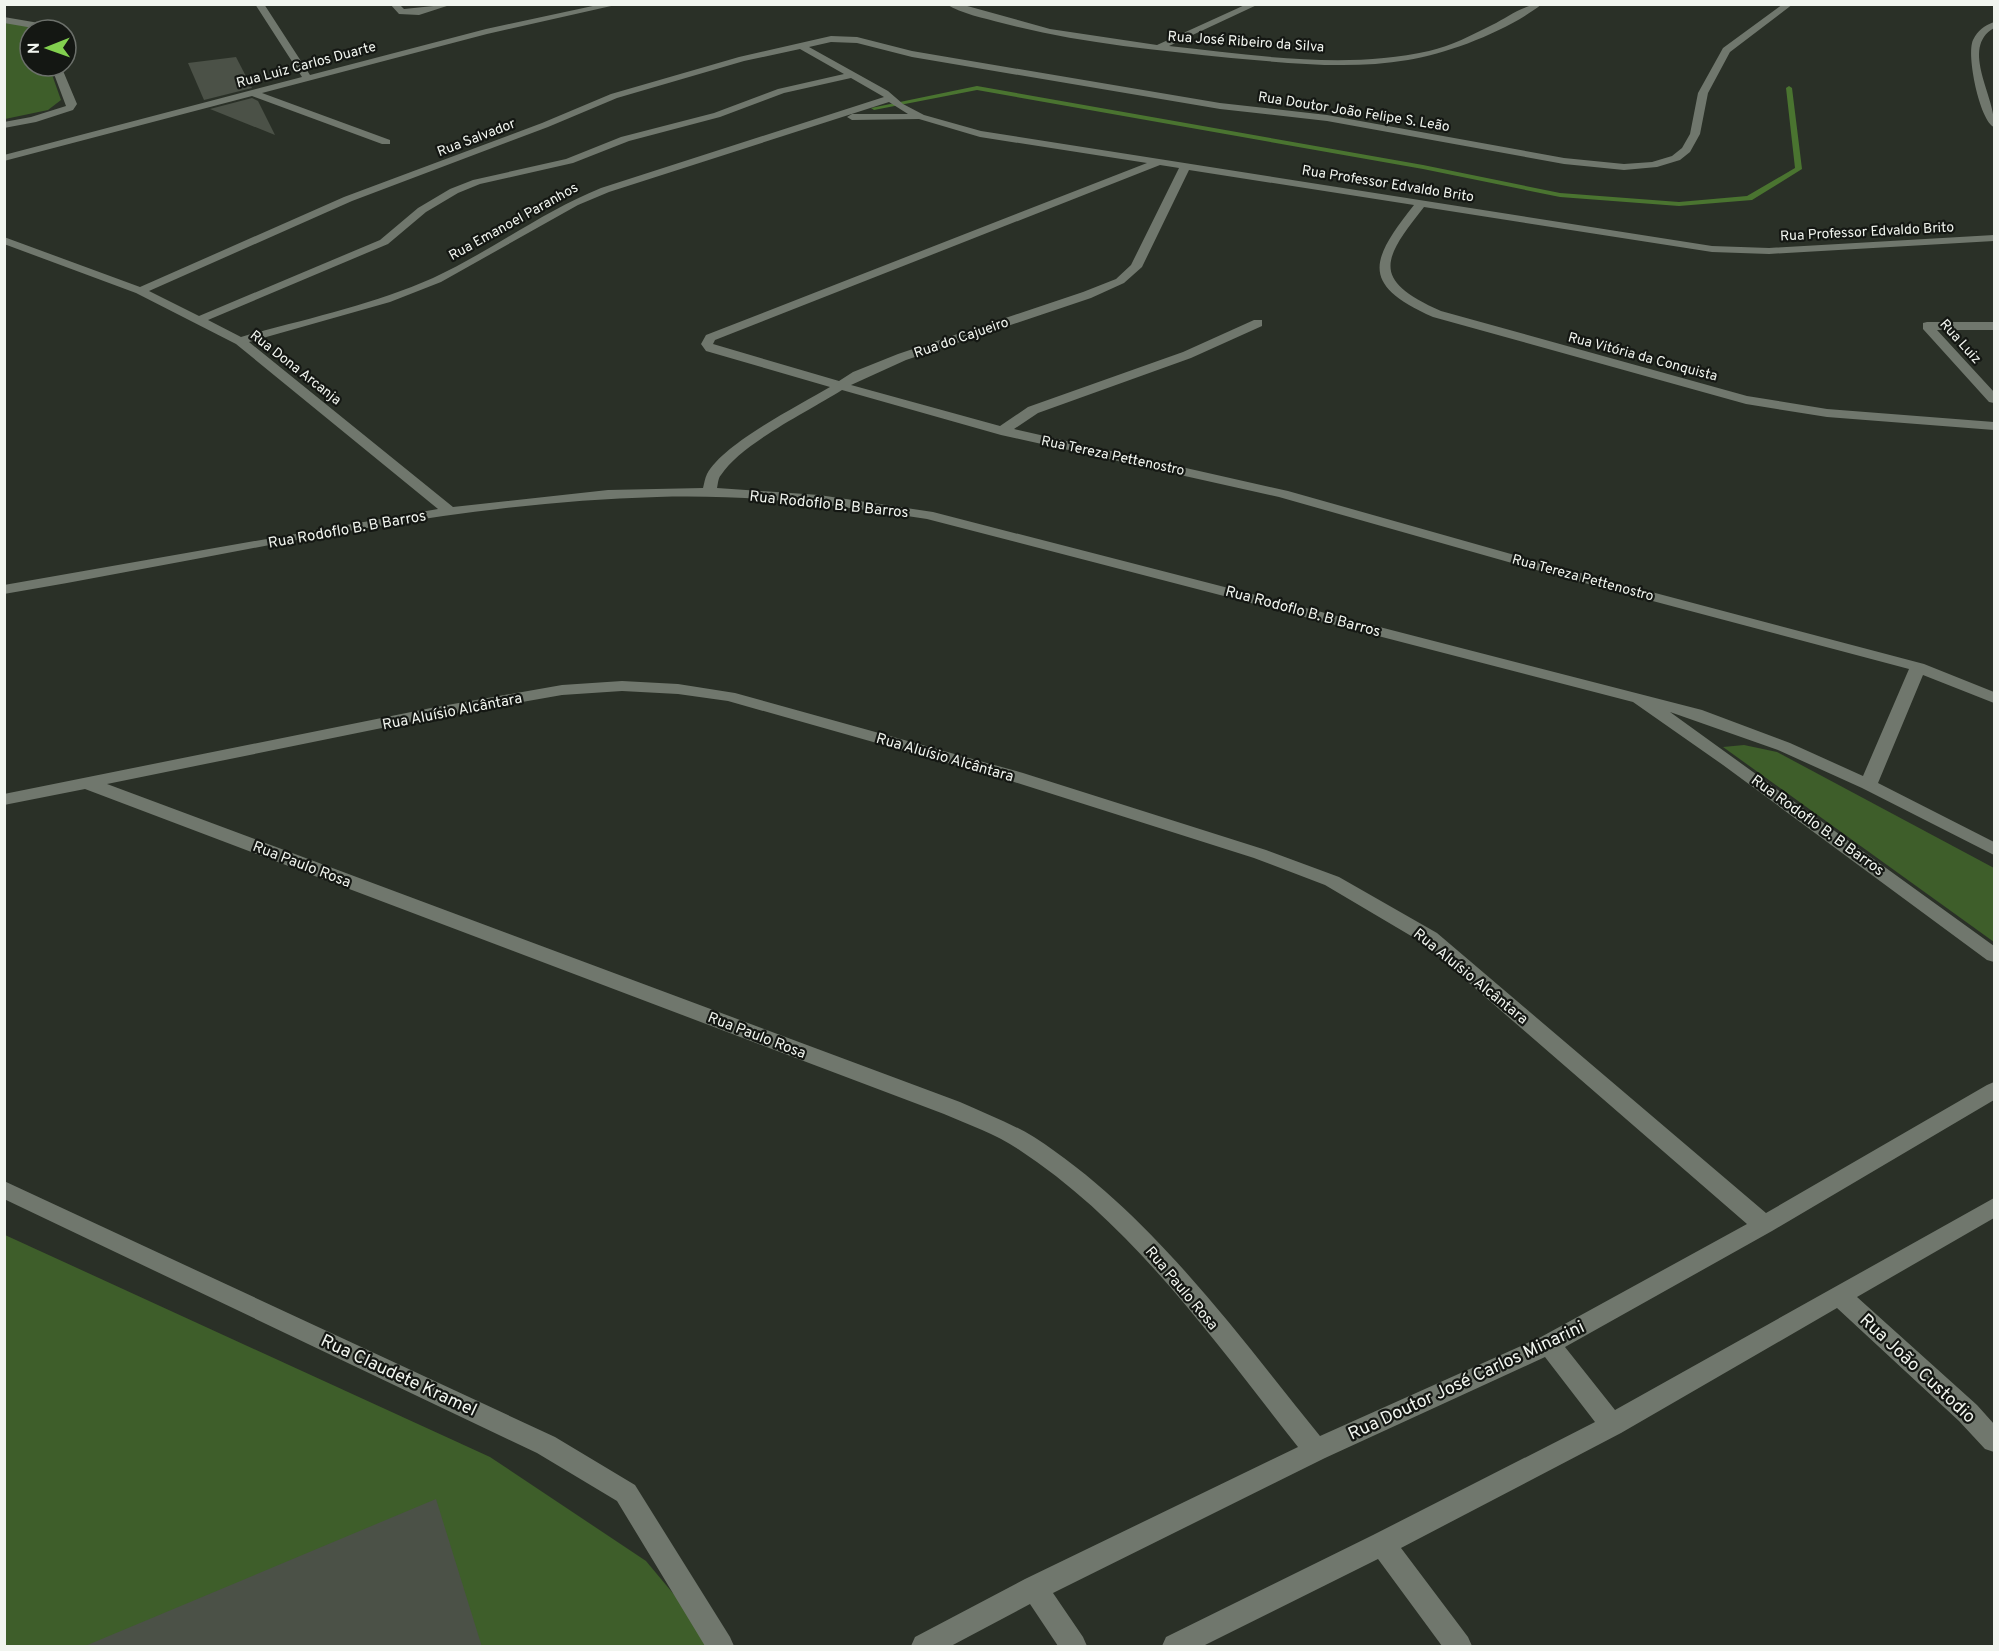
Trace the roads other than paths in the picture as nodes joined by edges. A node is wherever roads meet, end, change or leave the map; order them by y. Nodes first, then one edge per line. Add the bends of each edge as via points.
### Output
1 (394, 4) edge
2 (449, 4) edge
3 (616, 4) edge
4 (950, 4) edge
5 (1223, 4) edge
6 (1255, 4) edge
7 (1538, 4) edge
8 (1789, 4) edge
9 (264, 7) edge
10 (1241, 10) junction
11 (1992, 28) edge
12 (831, 39) joint
13 (800, 45) junction
14 (1157, 48) junction
15 (852, 75) junction
16 (307, 77) junction
17 (61, 78) edge
18 (250, 92) junction
19 (891, 98) junction
20 (835, 117) junction
21 (921, 117) junction
22 (1995, 124) edge
23 (4, 125) edge
24 (386, 142) dead end
25 (4, 158) edge
26 (1162, 161) junction
27 (1186, 165) junction
28 (1421, 204) junction
29 (1995, 238) edge
30 (4, 240) edge
31 (140, 291) junction
32 (199, 320) junction
33 (1258, 323) dead end
34 (1995, 326) edge
35 (240, 341) junction
36 (837, 387) junction
37 (1995, 399) edge
38 (1995, 426) edge
39 (1001, 431) junction
40 (709, 492) junction
41 (448, 510) junction
42 (4, 590) edge
43 (1918, 667) junction
44 (1639, 698) junction
45 (1995, 698) edge
46 (89, 784) junction
47 (1868, 785) junction
48 (4, 800) edge
49 (1995, 849) edge
50 (1995, 955) edge
51 (1995, 1090) edge
52 (4, 1189) edge
53 (1995, 1207) edge
54 (1764, 1225) junction
55 (1839, 1296) junction
56 (1549, 1344) junction
57 (1612, 1425) junction
58 (1995, 1441) edge
59 (1316, 1450) junction
60 (1382, 1544) junction
61 (1035, 1588) junction
62 (720, 1647) edge
63 (925, 1647) edge
64 (1073, 1647) edge
65 (1176, 1647) edge
66 (1458, 1647) edge

1 - 2 street via 402,12 412,13
3 - 16 street, Rua Luiz Carlos Duarte
4 - 14 street via 1033,30
5 - 10 street
6 - 10 street
7 - 14 street, Rua José Ribeiro da Silva via 1460,44 1406,57 1288,60
8 - 12 street, Rua Doutor João Felipe S. Leão via 1726,50 1703,93 1695,134 1686,150 1676,158 1653,165 1624,167 1564,161 1338,120 1034,75 912,54 857,39
9 - 16 street
10 - 14 street
11 - 22 street via 1976,40 1974,55
12 - 13 street, Rua Salvador
13 - 15 street, Rua Professor Edvaldo Brito
13 - 31 street, Rua Salvador via 614,96 348,199
15 - 19 street, Rua Professor Edvaldo Brito
15 - 32 street via 781,91 717,114 625,139 569,161 477,182 422,210 384,242
16 - 18 street, Rua Luiz Carlos Duarte
17 - 23 street via 72,104 70,108
18 - 24 street
18 - 25 street, Rua Luiz Carlos Duarte
19 - 20 street, Rua Emanoel Paranhos
19 - 21 street, Rua Professor Edvaldo Brito
20 - 21 street, Rua Emanoel Paranhos
20 - 35 street, Rua Emanoel Paranhos via 605,190 564,208 437,280 386,299
21 - 26 street, Rua Professor Edvaldo Brito via 980,134
26 - 27 street, Rua Professor Edvaldo Brito
26 - 36 street, Rua Tereza Pettenostro via 710,338 707,344
27 - 28 street, Rua Professor Edvaldo Brito
27 - 36 street, Rua do Cajueiro via 1136,267 1120,281 902,357
28 - 29 street, Rua Professor Edvaldo Brito via 1738,251
28 - 38 street, Rua Vitória da Conquista via 1385,252 1382,263 1387,280 1402,297 1437,314 1746,400 1827,413
30 - 31 street, Rua Dona Arcanja
31 - 32 street, Rua Dona Arcanja
32 - 35 street, Rua Dona Arcanja
33 - 39 street via 1187,355 1033,410
34 - 37 street, Rua Luiz via 1927,326
35 - 41 street, Rua Dona Arcanja
36 - 39 street, Rua Tereza Pettenostro
36 - 40 street, Rua do Cajueiro via 737,451 713,476
39 - 43 street, Rua Tereza Pettenostro via 1283,494
40 - 41 street, Rua Rodoflo B. B Barros via 606,495
40 - 44 street, Rua Rodoflo B. B Barros via 836,501 928,515
41 - 42 street, Rua Rodoflo B. B Barros
43 - 45 street, Rua Tereza Pettenostro
43 - 47 street
44 - 47 street, Rua Rodoflo B. B Barros via 1745,730
44 - 50 street, Rua Rodoflo B. B Barros
46 - 48 street, Rua Aluísio Alcântara
46 - 54 street, Rua Aluísio Alcântara via 562,690 622,686 729,696 1017,777 1260,854 1332,881 1430,938
46 - 59 street, Rua Paulo Rosa via 952,1108 1024,1142 1093,1192 1161,1261
47 - 49 street, Rua Rodoflo B. B Barros
51 - 54 street, Rua Doutor José Carlos Minarini
52 - 62 street, Rua Claudete Kramel via 546,1445 626,1493
53 - 55 street
54 - 56 street, Rua Doutor José Carlos Minarini
55 - 57 street
55 - 58 street, Rua João Custodio
56 - 57 street
56 - 59 street, Rua Doutor José Carlos Minarini
57 - 60 street
59 - 61 street, Rua Doutor José Carlos Minarini
60 - 65 street
60 - 66 street
61 - 63 street, Rua Doutor José Carlos Minarini
61 - 64 street

